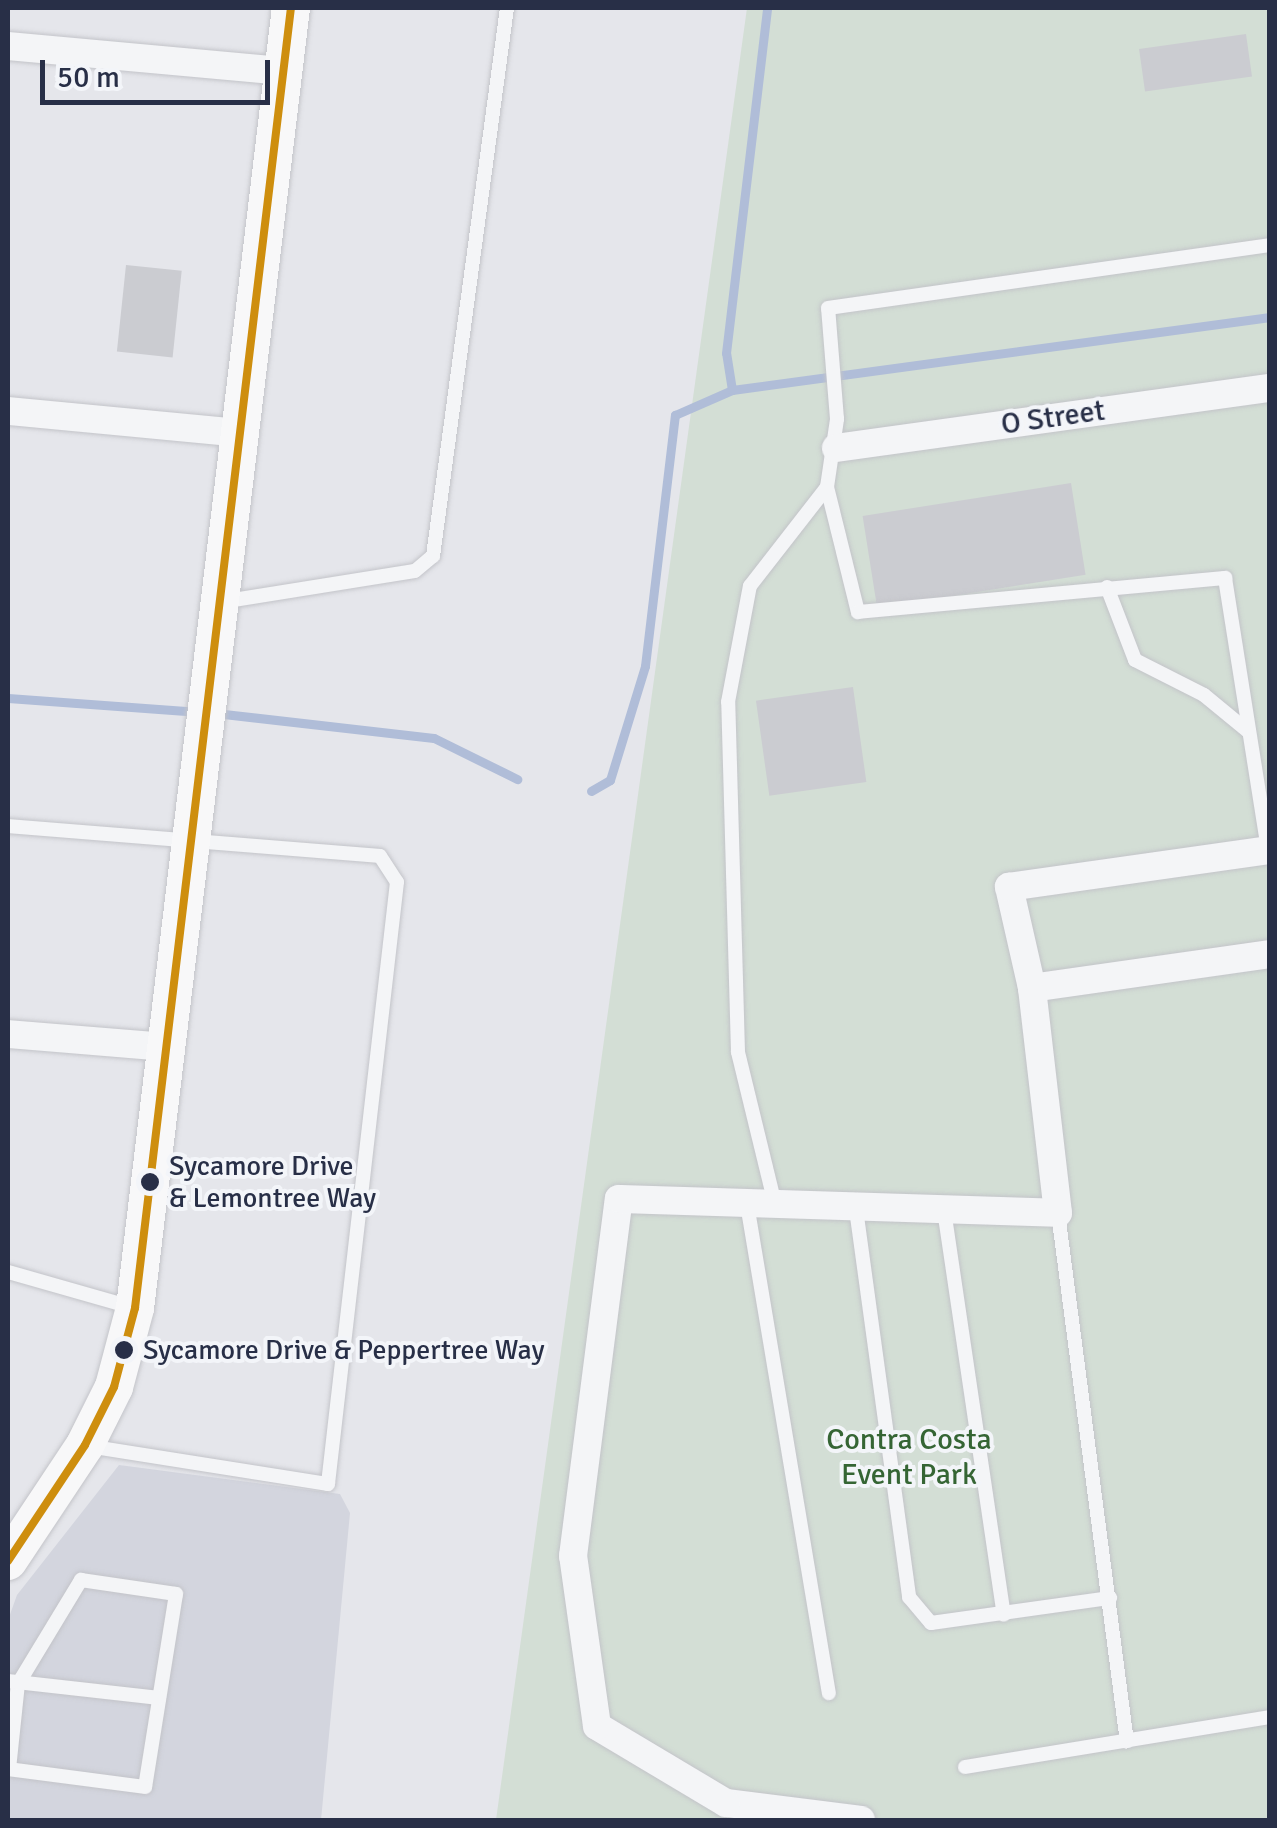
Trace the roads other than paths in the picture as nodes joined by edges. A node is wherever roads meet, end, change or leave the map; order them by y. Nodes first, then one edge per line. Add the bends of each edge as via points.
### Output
1 (291, 8) edge
2 (507, 8) edge
3 (8, 46) edge
4 (284, 71) junction
5 (1270, 245) edge
6 (1270, 388) edge
7 (8, 411) edge
8 (240, 433) junction
9 (836, 434) junction
10 (827, 487) junction
11 (1107, 587) junction
12 (220, 602) junction
13 (1249, 732) junction
14 (8, 826) edge
15 (192, 844) junction
16 (1268, 850) edge
17 (1270, 954) edge
18 (1032, 988) junction
19 (8, 1034) edge
20 (167, 1047) junction
21 (747, 1204) junction
22 (775, 1205) junction
23 (856, 1209) junction
24 (944, 1210) junction
25 (1058, 1213) junction
26 (8, 1272) edge
27 (135, 1308) junction
28 (85, 1445) junction
29 (9, 1555) edge
30 (1110, 1598) junction
31 (1004, 1615) junction
32 (13, 1682) edge
33 (829, 1694) dead end
34 (159, 1698) junction
35 (1270, 1717) edge
36 (1128, 1742) junction
37 (965, 1766) dead end
38 (861, 1820) edge

1 - 4 street
2 - 12 lane via 433,556 415,570
3 - 4 street
4 - 8 street
5 - 9 lane via 828,308
6 - 9 street, O Street
7 - 8 street
8 - 12 street
9 - 10 lane
10 - 11 lane via 858,612
10 - 22 lane via 750,586 728,702 738,1052
11 - 13 lane via 1134,660 1204,696
11 - 13 lane via 1225,578
12 - 15 street
13 - 16 lane
14 - 15 lane
15 - 20 street
15 - 28 lane via 380,856 396,882 328,1484
16 - 18 street via 1009,887
17 - 18 street
18 - 25 street
19 - 20 street
20 - 27 street
21 - 22 street
21 - 33 lane
21 - 38 street via 619,1198 573,1556 597,1726 726,1802
22 - 23 street
23 - 24 street
23 - 31 lane via 909,1597 932,1622
24 - 25 street
24 - 31 lane
25 - 30 lane
26 - 27 lane
27 - 28 street via 114,1387
28 - 29 street
30 - 31 lane
30 - 36 lane
32 - 34 lane
32 - 34 lane via 10,1769 145,1787
32 - 34 lane via 82,1580 176,1594
35 - 36 lane
36 - 37 lane

